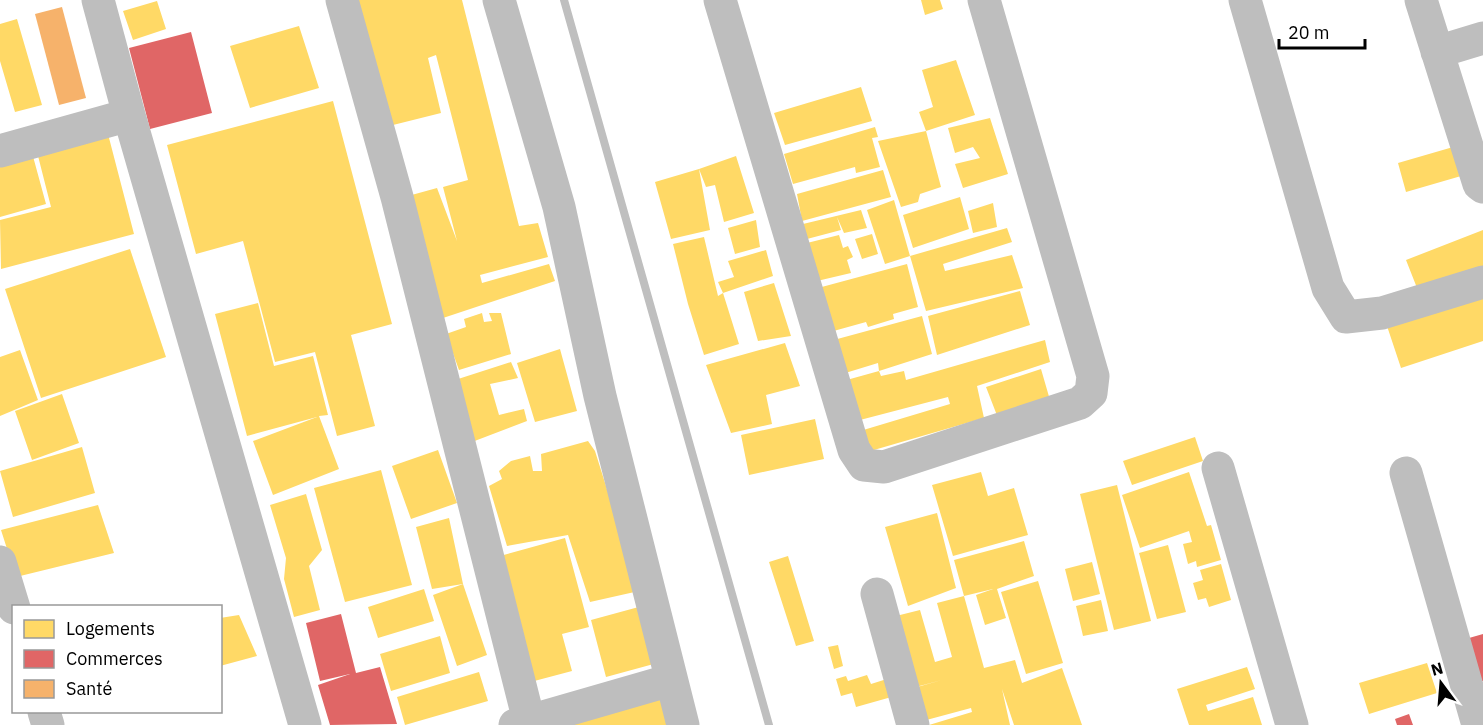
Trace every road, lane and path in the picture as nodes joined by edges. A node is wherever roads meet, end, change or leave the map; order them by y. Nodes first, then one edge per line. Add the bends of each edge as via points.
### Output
1 (98, 0) edge
2 (342, 0) edge
3 (499, 0) edge
4 (720, 0) edge
5 (984, 0) edge
6 (1245, 0) edge
7 (1422, 0) edge
8 (1483, 38) edge
9 (1437, 52) junction
10 (129, 115) junction
11 (0, 151) edge
12 (1483, 187) edge
13 (1483, 282) edge
14 (1218, 468) dead end
15 (1406, 473) dead end
16 (0, 562) edge
17 (877, 594) dead end
18 (13, 605) edge
19 (670, 680) junction
20 (522, 723) edge
21 (304, 725) edge
22 (683, 725) edge
23 (913, 725) edge
24 (1292, 725) edge
25 (1478, 725) edge

1 - 10 street
2 - 20 street via 397,196
3 - 19 street via 559,207 600,396
4 - 5 street via 854,450 864,465 884,468 1080,403 1092,393 1093,376
6 - 13 street via 1328,288 1346,317 1382,314
7 - 9 street
8 - 9 street
9 - 12 street
10 - 11 street
10 - 21 street
14 - 24 street
15 - 25 street
16 - 18 street
17 - 23 street
19 - 20 street
19 - 22 street

